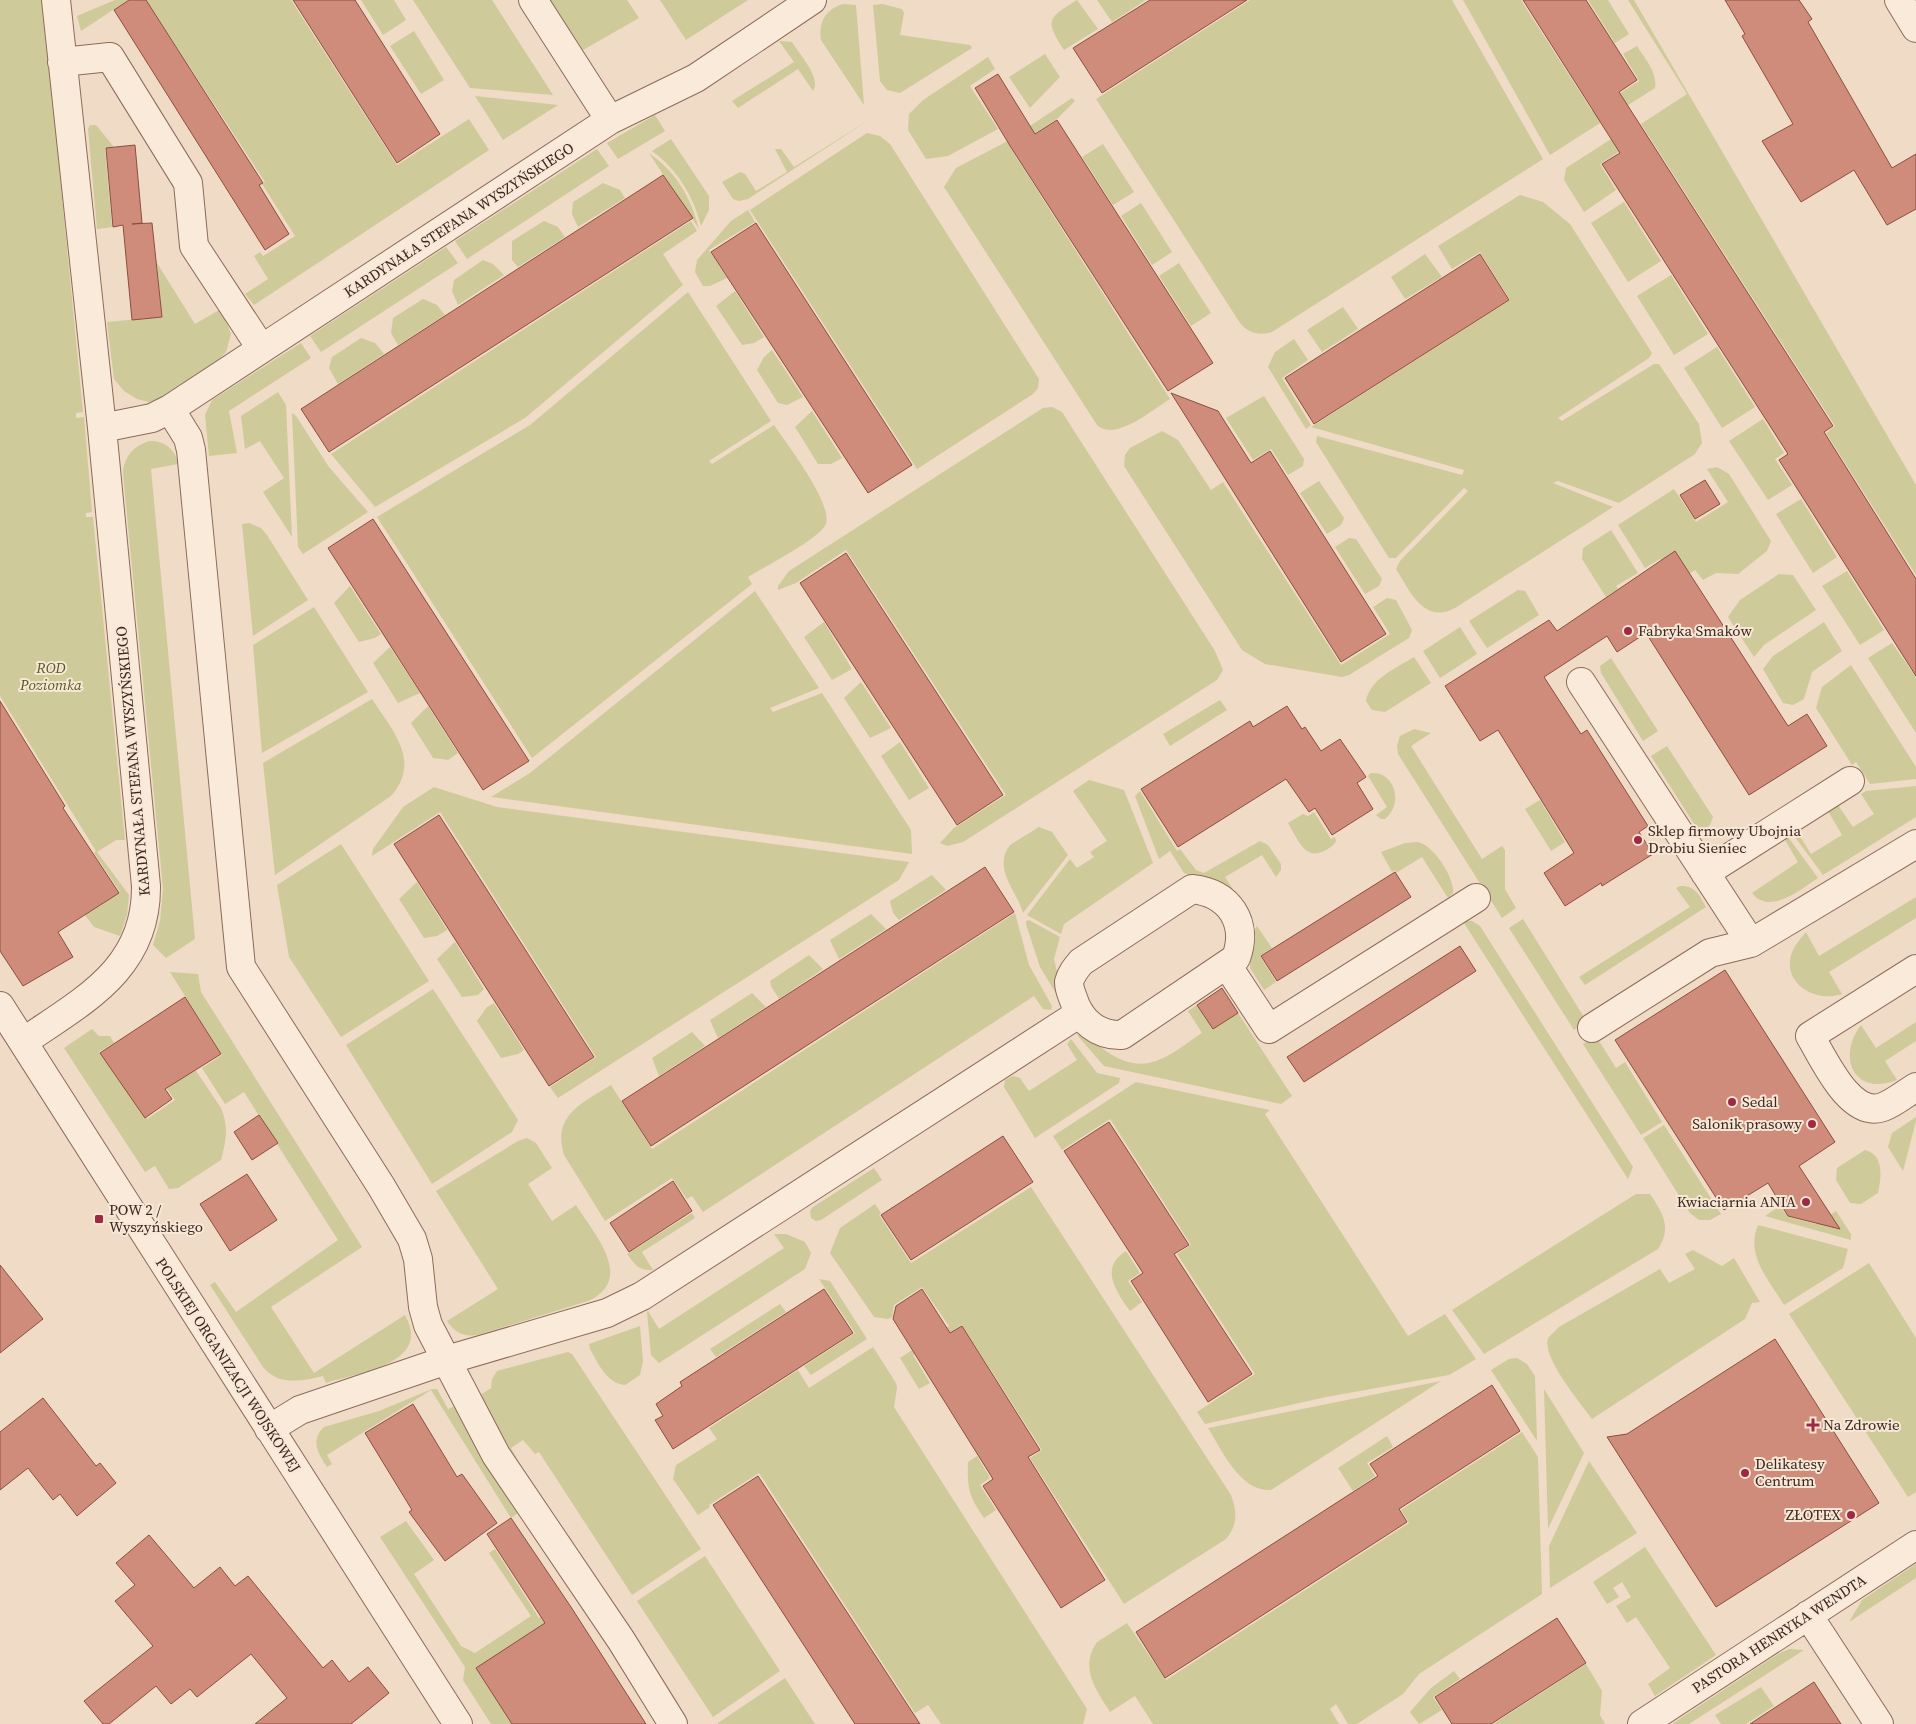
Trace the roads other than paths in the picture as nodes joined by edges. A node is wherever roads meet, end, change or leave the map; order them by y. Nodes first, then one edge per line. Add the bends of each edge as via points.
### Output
1 (56, 0) edge
2 (533, 0) edge
3 (812, 0) edge
4 (1900, 0) edge
5 (1916, 28) edge
6 (62, 62) junction
7 (610, 120) junction
8 (261, 348) junction
9 (170, 409) junction
10 (102, 428) junction
11 (1581, 682) dead end
12 (1850, 781) dead end
13 (1916, 844) edge
14 (1705, 872) junction
15 (1476, 898) dead end
16 (1750, 943) junction
17 (1227, 965) junction
18 (1916, 969) edge
19 (0, 1006) edge
20 (1080, 1013) junction
21 (1592, 1028) dead end
22 (23, 1042) junction
23 (1907, 1092) edge
24 (447, 1360) junction
25 (269, 1429) junction
26 (1916, 1545) edge
27 (1808, 1615) junction
28 (458, 1724) edge
29 (672, 1724) edge
30 (1642, 1724) edge
31 (1879, 1724) edge

1 - 6 street, KARDYNAŁA STEFANA WYSZYŃSKIEGO
2 - 7 street
3 - 7 street, KARDYNAŁA STEFANA WYSZYŃSKIEGO via 696,78
4 - 5 street
6 - 8 street via 110,57 188,183 194,246
6 - 10 street, KARDYNAŁA STEFANA WYSZYŃSKIEGO
7 - 8 street, KARDYNAŁA STEFANA WYSZYŃSKIEGO
8 - 9 street, KARDYNAŁA STEFANA WYSZYŃSKIEGO
9 - 10 street, KARDYNAŁA STEFANA WYSZYŃSKIEGO via 152,418
9 - 24 street via 188,438 191,450 241,967 412,1239 428,1325
10 - 22 street, KARDYNAŁA STEFANA WYSZYŃSKIEGO via 146,909 132,947 115,972
11 - 14 street
12 - 14 street
13 - 16 street
14 - 16 street
15 - 17 street via 1269,1029
16 - 21 street via 1710,953
17 - 20 street via 1122,1035 1110,1036 1100,1032 1090,1026
17 - 20 street via 1236,958 1242,941 1241,926 1218,896 1207,890 1192,889 1077,966 1069,984
18 - 23 street via 1810,1036 1855,1103 1863,1108 1883,1107
19 - 22 street, POLSKIEJ ORGANIZACJI WOJSKOWEJ
20 - 24 street via 642,1296 607,1314
22 - 25 street, POLSKIEJ ORGANIZACJI WOJSKOWEJ
24 - 25 street via 300,1410
24 - 29 street via 496,1456 620,1640
25 - 28 street, POLSKIEJ ORGANIZACJI WOJSKOWEJ
26 - 27 street, PASTORA HENRYKA WENDTA
27 - 30 street, PASTORA HENRYKA WENDTA
27 - 31 street

